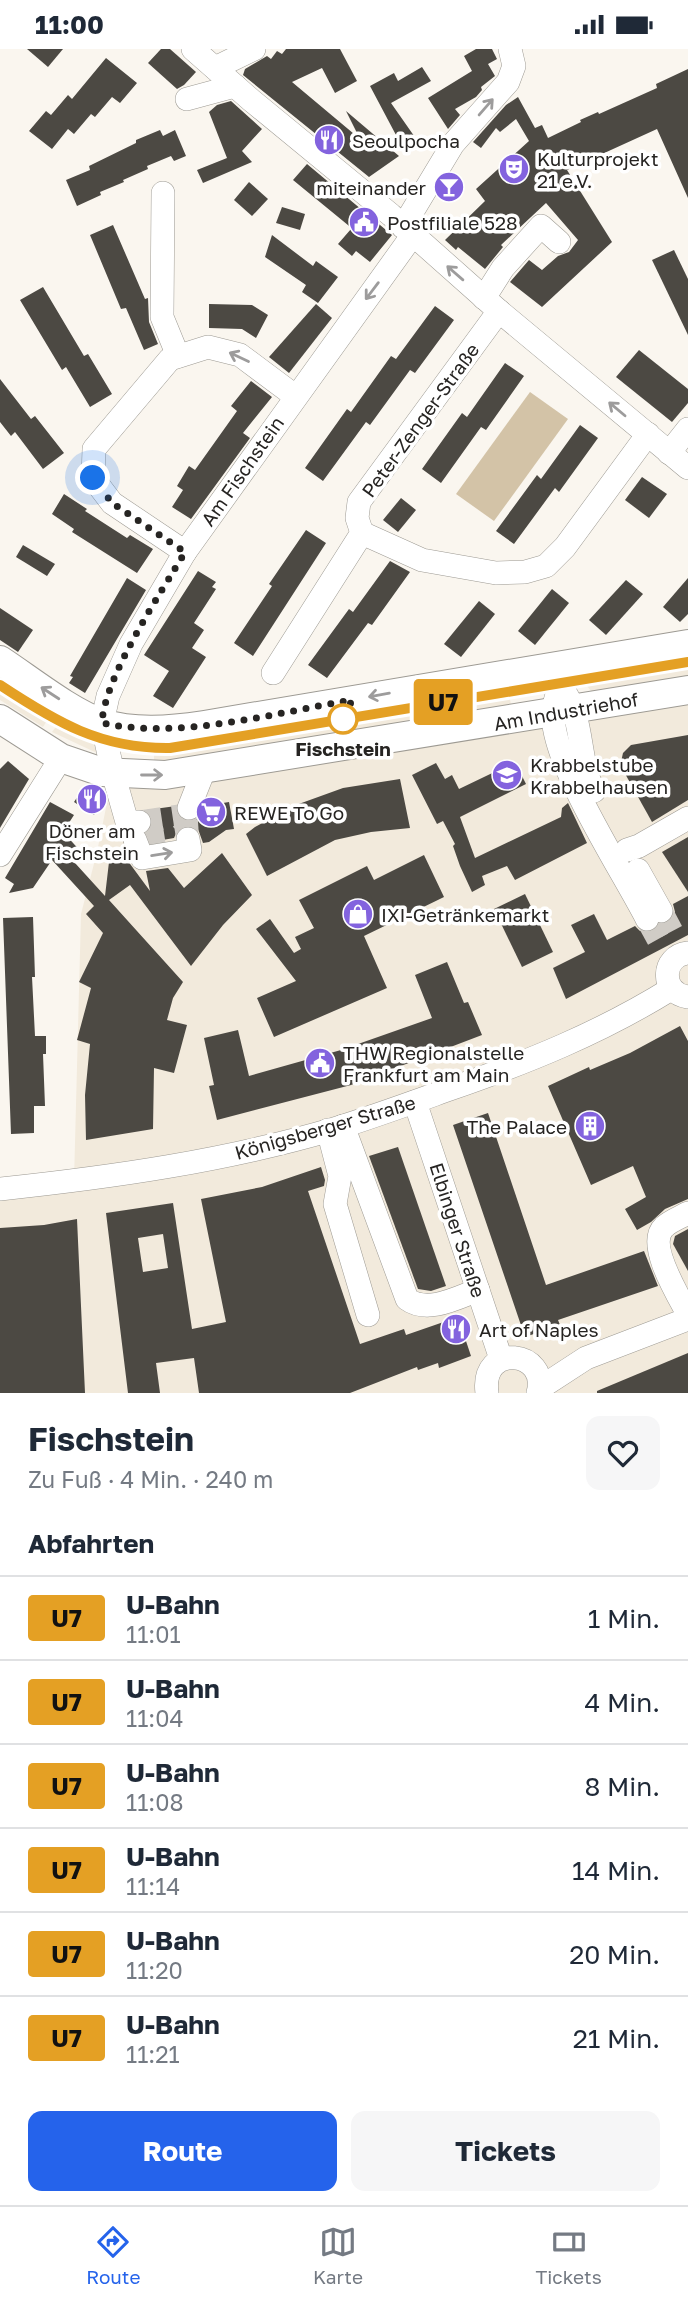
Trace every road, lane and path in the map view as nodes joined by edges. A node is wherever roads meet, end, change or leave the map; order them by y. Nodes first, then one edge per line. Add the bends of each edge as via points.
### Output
1 (193, 49) edge
2 (254, 49) edge
3 (512, 58) edge
4 (215, 68) junction
5 (235, 86) junction
6 (187, 99) dead end
7 (163, 193) dead end
8 (408, 231) junction
9 (559, 243) dead end
10 (492, 304) junction
11 (178, 356) junction
12 (295, 396) junction
13 (688, 429) edge
14 (648, 434) junction
15 (669, 453) junction
16 (688, 468) edge
17 (362, 533) junction
18 (185, 552) junction
19 (688, 643) edge
20 (619, 655) junction
21 (0, 660) edge
22 (529, 670) junction
23 (578, 671) junction
24 (273, 673) dead end
25 (560, 685) junction
26 (688, 690) edge
27 (608, 703) junction
28 (564, 711) junction
29 (0, 719) edge
30 (102, 723) junction
31 (61, 758) junction
32 (204, 770) junction
33 (113, 773) junction
34 (189, 809) tunnel mouth
35 (688, 818) edge
36 (188, 839) tunnel mouth
37 (626, 850) junction
38 (0, 855) edge
39 (677, 951) tunnel mouth
40 (680, 993) edge
41 (415, 1102) junction
42 (335, 1128) junction
43 (0, 1189) edge
44 (688, 1213) edge
45 (682, 1284) edge
46 (478, 1290) junction
47 (368, 1315) dead end
48 (688, 1317) edge
49 (586, 1358) junction
50 (525, 1360) junction
51 (492, 1375) edge
52 (539, 1391) edge
53 (467, 1393) edge

1 - 4 street
2 - 4 street
8 -> 3 street, Am Fischstein via 453,145 508,82
4 - 5 street
5 - 6 street
5 - 8 street
7 - 11 street via 162,317
10 -> 8 street
8 -> 12 street, Am Fischstein
9 - 10 street, Peter-Zenger-Straße via 541,226 503,268
14 -> 10 street
10 - 17 street, Peter-Zenger-Straße via 359,502 357,518
12 -> 11 street via 240,355 208,347
11 - 18 street via 170,359 94,449 93,478 112,503
12 - 18 street, Am Fischstein
13 - 15 street
14 - 15 street
14 - 17 street via 546,566 496,573 422,560
15 - 16 street
17 - 24 street
18 - 30 street, Am Fischstein via 131,644 108,696
19 - 20 main road
20 - 22 main road
20 - 23 street
30 -> 21 main road
22 - 25 street
22 -> 30 main road via 192,727 142,729
23 - 25 street
23 - 27 street via 573,681 582,697
25 - 28 street
26 - 27 main road, Am Industriehof
27 - 28 main road, Am Industriehof
28 - 32 main road, Am Industriehof
28 - 37 street via 591,786
28 - 37 street via 555,731 571,776 654,915
29 - 31 main road, Am Industriehof
30 - 33 street
31 - 33 main road, Am Industriehof
31 - 38 street
33 -> 32 main road, Am Industriehof via 165,775
32 - 34 street
33 -> 36 street via 142,858 190,850
35 - 37 street
39 - 40 street via 667,976
40 - 41 street, Königsberger Straße via 544,1055
41 - 42 street, Königsberger Straße
41 - 46 street, Elbinger Straße
42 - 43 street, Königsberger Straße via 201,1161
42 - 46 street via 407,1299 415,1305 429,1305
42 - 47 street via 340,1176 335,1204
44 - 45 street via 663,1227 658,1238 660,1253
45 - 48 street
46 - 51 street, Elbinger Straße
48 - 49 street
49 - 50 street via 544,1363
49 - 52 street
50 - 51 street via 516,1357
50 - 52 street via 535,1368
51 - 53 street

